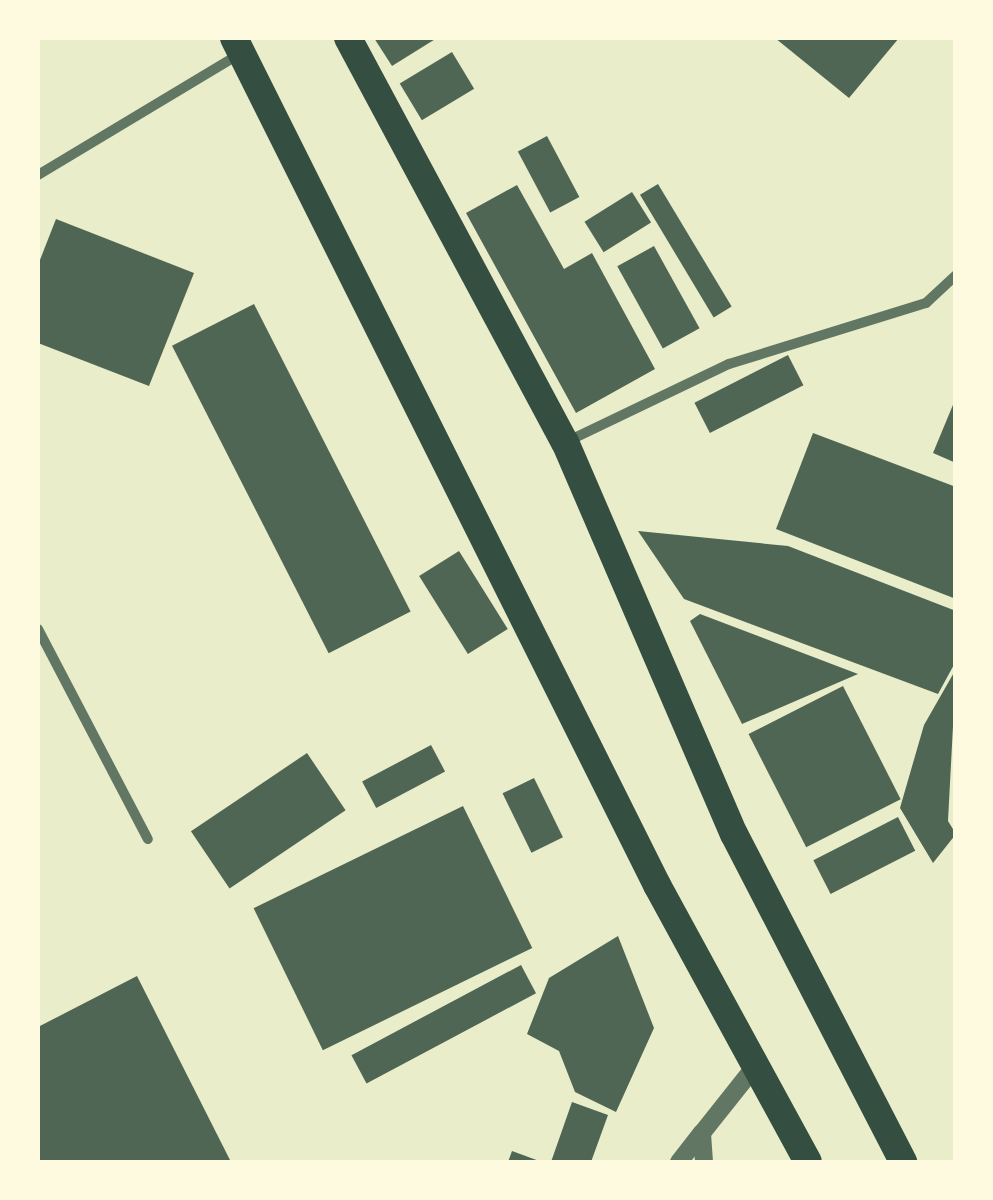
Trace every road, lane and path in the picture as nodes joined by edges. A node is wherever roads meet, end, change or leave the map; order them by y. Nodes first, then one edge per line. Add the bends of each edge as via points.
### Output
1 (348, 38) edge
2 (238, 45) edge
3 (38, 175) edge
4 (956, 275) edge
5 (565, 442) junction
6 (38, 630) edge
7 (148, 839) dead end
8 (756, 1065) junction
9 (702, 1133) junction
10 (679, 1162) edge
11 (704, 1162) edge
12 (808, 1162) edge
13 (903, 1162) edge

1 - 5 highway
2 - 3 street
2 - 8 highway
4 - 5 street via 926,303 728,364
5 - 13 highway via 734,834
6 - 7 street
8 - 9 street
8 - 12 highway
9 - 10 street
9 - 11 street

